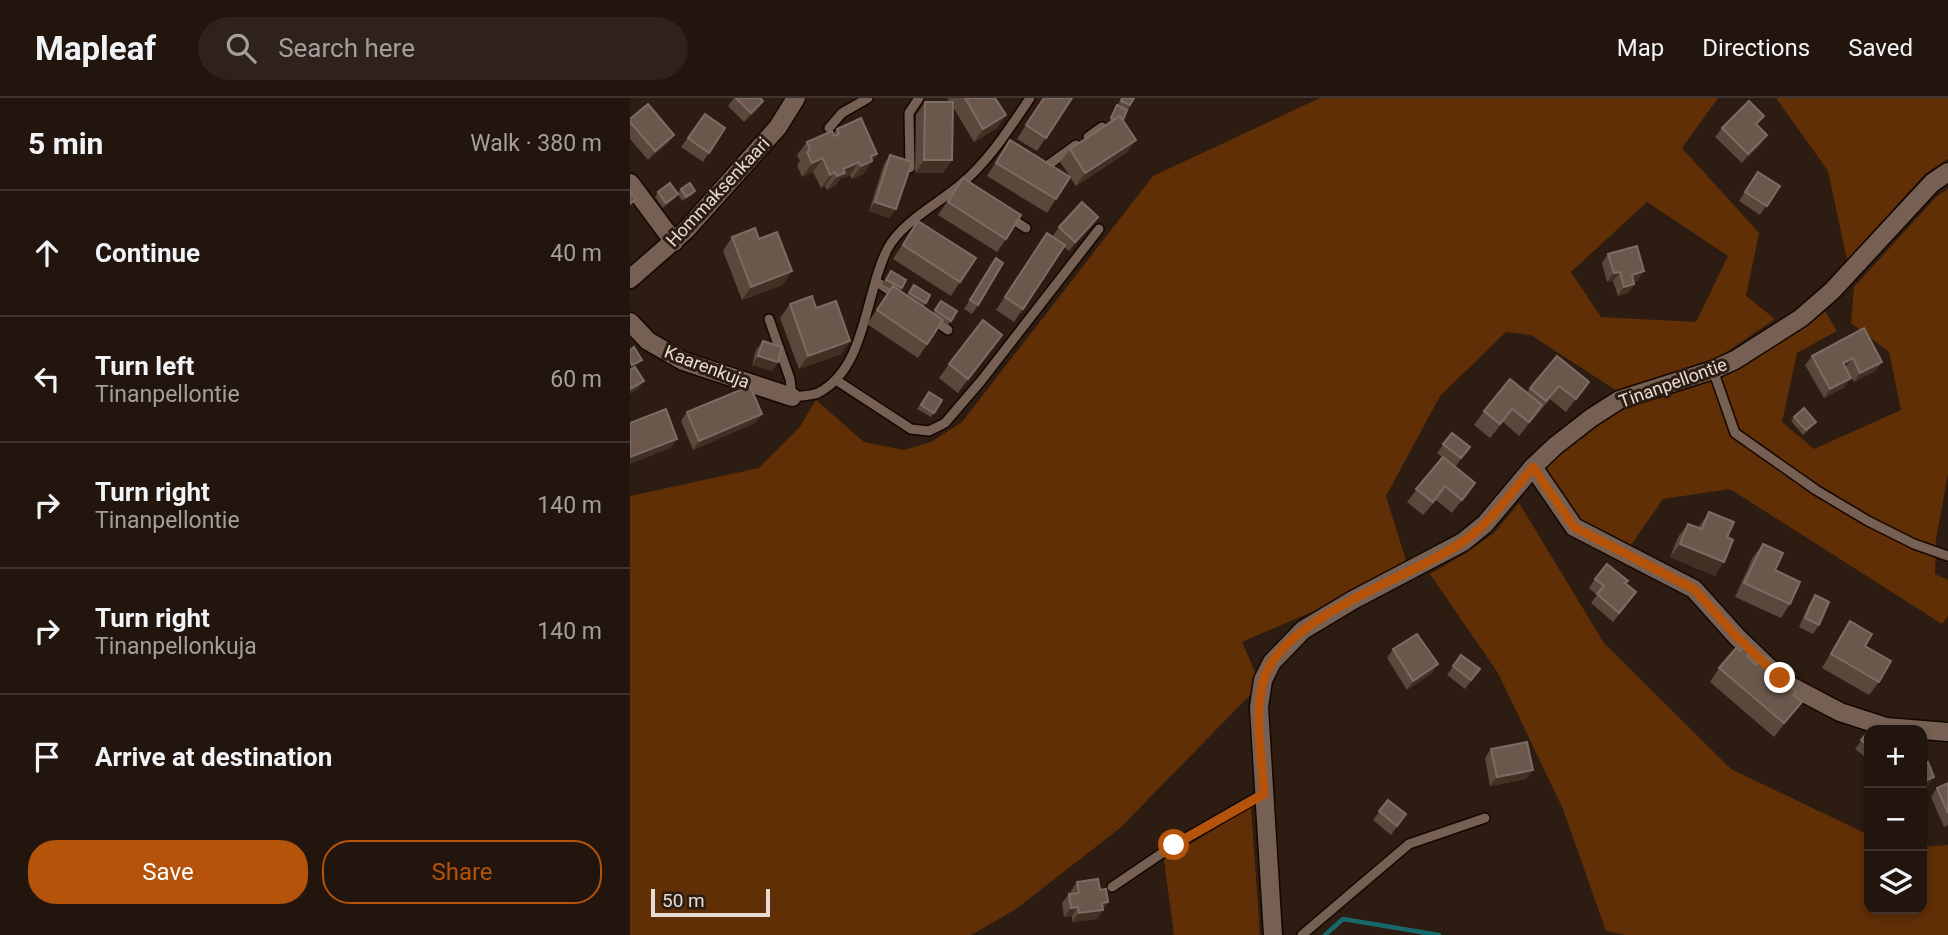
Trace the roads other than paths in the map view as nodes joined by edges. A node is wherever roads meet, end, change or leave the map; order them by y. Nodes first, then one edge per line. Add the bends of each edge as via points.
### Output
1 (796, 98) edge
2 (868, 98) edge
3 (919, 98) edge
4 (1030, 98) edge
5 (1102, 127) edge
6 (829, 128) dead end
7 (1001, 143) junction
8 (1011, 149) edge
9 (1033, 162) edge
10 (910, 168) edge
11 (1948, 172) edge
12 (630, 183) edge
13 (960, 186) junction
14 (971, 193) edge
15 (1004, 214) edge
16 (1027, 228) dead end
17 (1099, 229) dead end
18 (674, 242) junction
19 (630, 279) edge
20 (877, 282) junction
21 (907, 303) edge
22 (918, 310) edge
23 (769, 319) dead end
24 (630, 322) edge
25 (948, 330) dead end
26 (1713, 370) junction
27 (836, 380) junction
28 (792, 397) junction
29 (1533, 467) junction
30 (1948, 556) edge
31 (1948, 732) edge
32 (1264, 794) junction
33 (1485, 818) dead end
34 (1112, 887) dead end
35 (1273, 935) edge
36 (1302, 935) edge

1 - 18 street, Hommaksenkaari via 778,127
2 - 6 lane via 842,113
3 - 10 lane via 909,113
4 - 7 lane
5 - 9 lane via 1044,168
7 - 8 lane
7 - 13 lane
11 - 26 street, Tinanpellontie via 1801,318
12 - 18 street
13 - 14 lane
13 - 20 lane via 923,212 888,246
15 - 16 lane
17 - 27 lane via 945,423 929,432 911,429
18 - 19 street, Hommaksenkaari
20 - 21 lane
20 - 27 lane via 856,346
22 - 25 lane
23 - 28 lane
24 - 28 street, Kaarenkuja via 648,341 683,362
26 - 29 street, Tinanpellontie via 1619,400
26 - 30 lane via 1735,433 1868,521
27 - 28 lane via 816,394
29 - 31 street via 1574,527 1694,589 1785,683 1840,712 1886,727
29 - 32 street, Tinanpellontie via 1464,542 1303,630 1272,662 1259,707
32 - 34 lane
32 - 35 street, Tinanpellontie
33 - 36 lane via 1409,844

